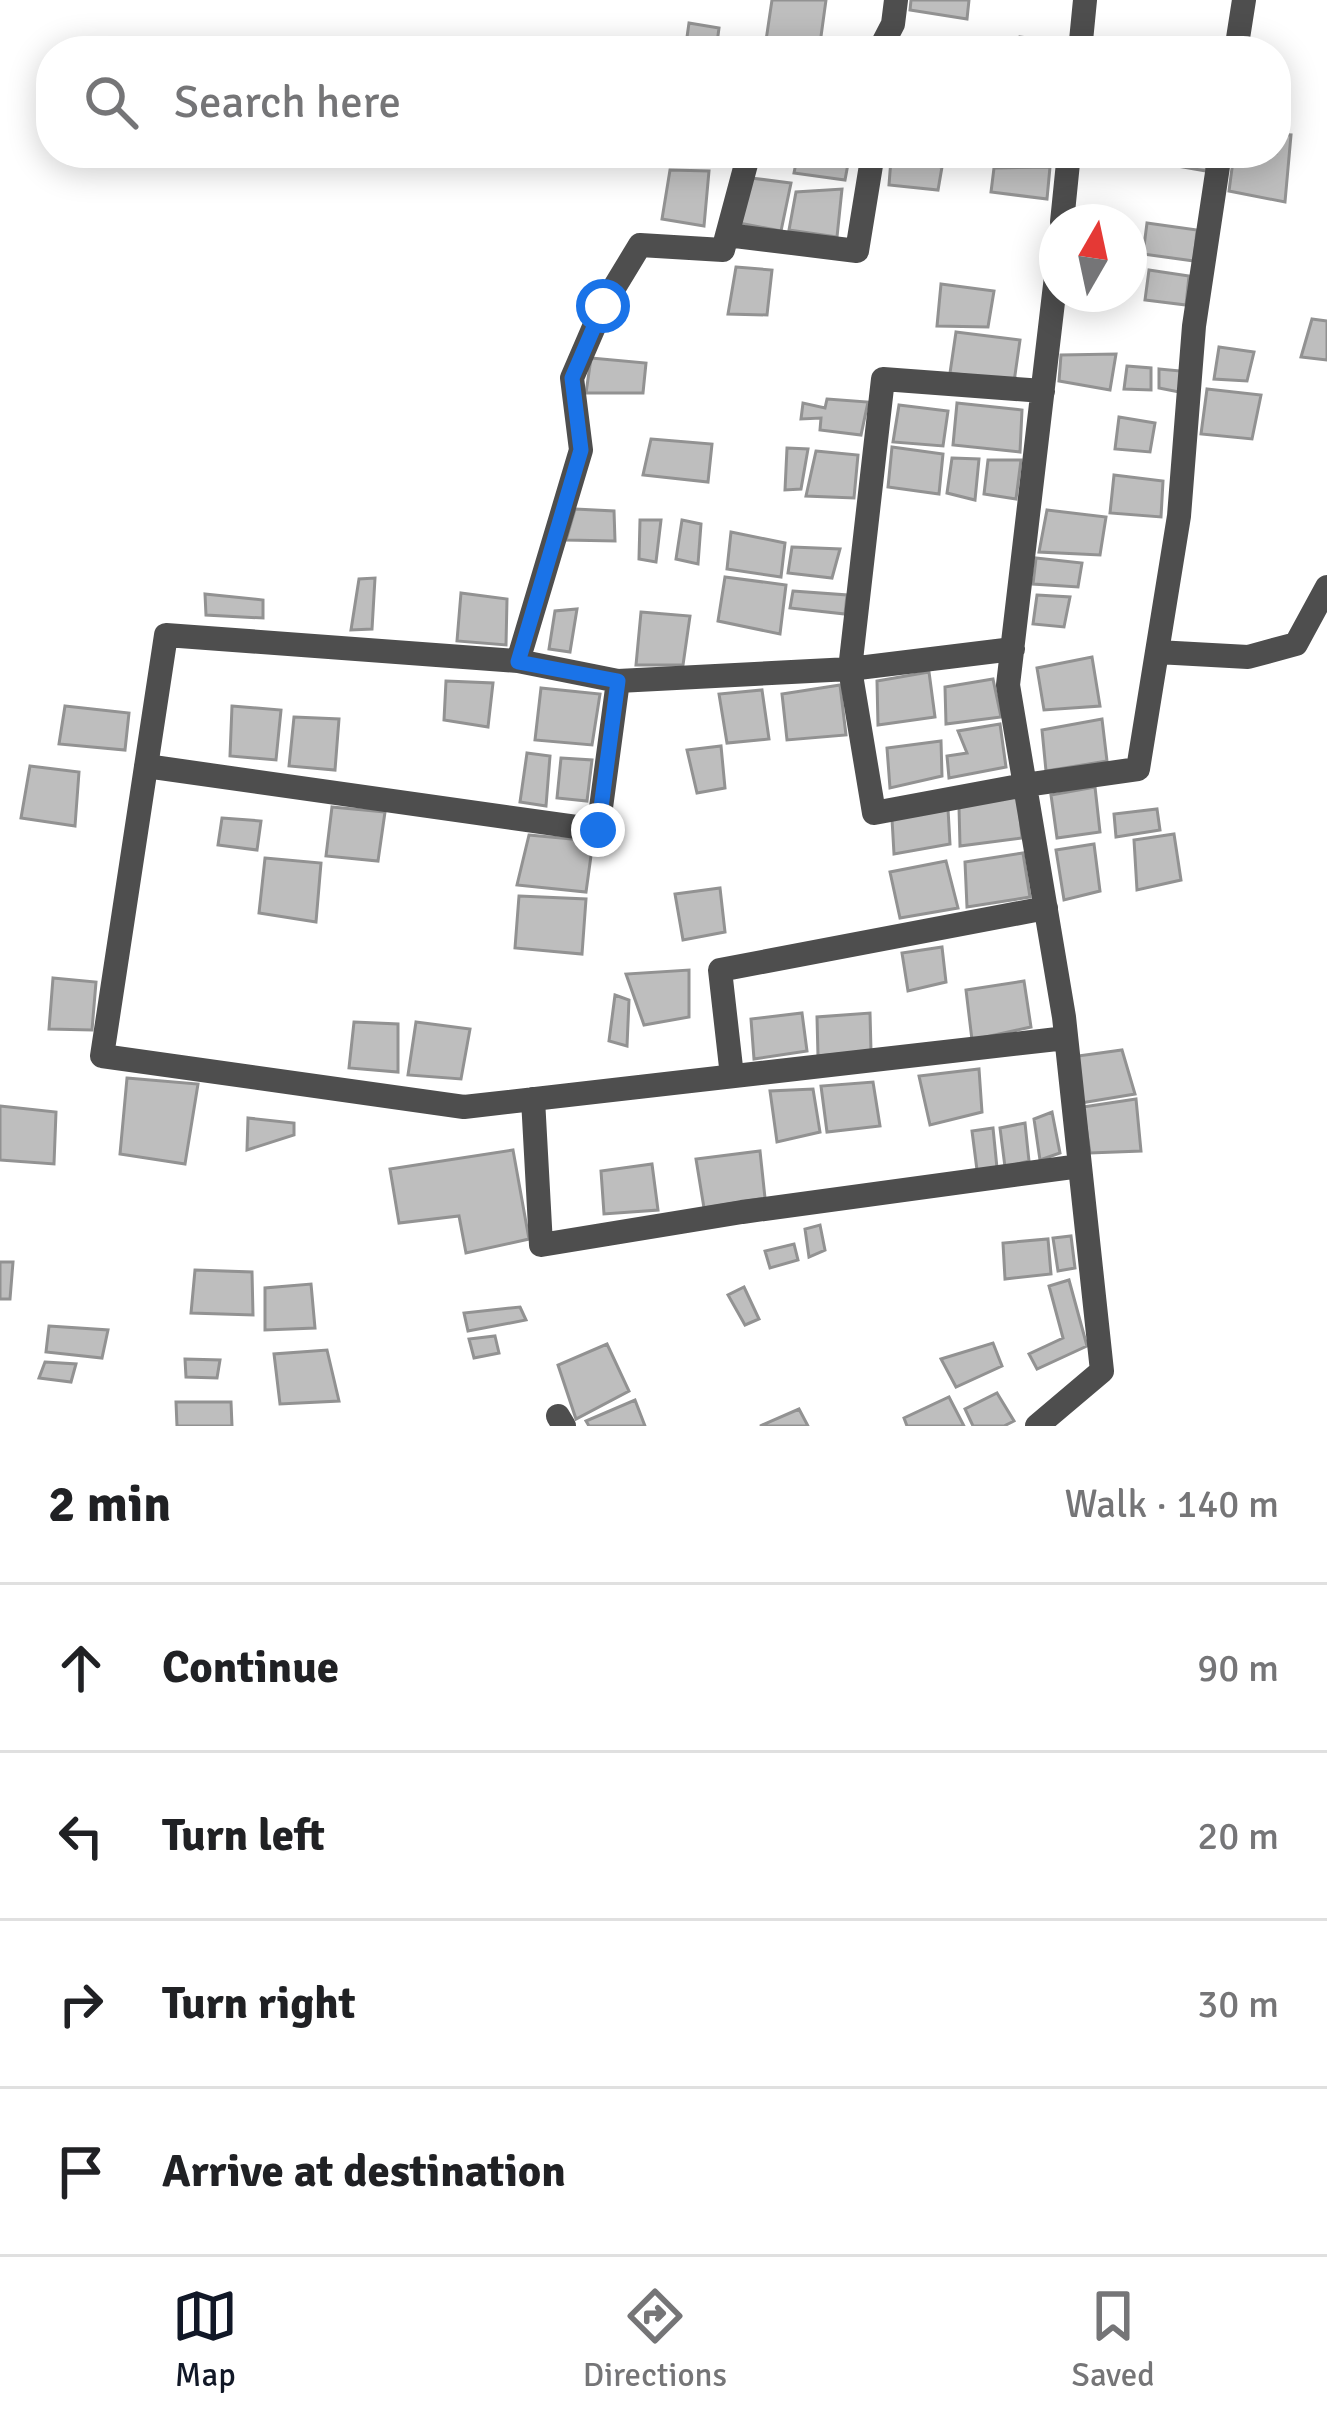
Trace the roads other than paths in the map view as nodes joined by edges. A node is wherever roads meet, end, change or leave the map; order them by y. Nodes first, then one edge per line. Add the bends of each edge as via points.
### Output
1 (896, 0) edge
2 (1085, 0) edge
3 (1244, 0) edge
4 (886, 36) edge
5 (1081, 36) edge
6 (1238, 36) edge
7 (745, 168) edge
8 (870, 168) edge
9 (1067, 168) edge
10 (1218, 168) edge
11 (1064, 204) edge
12 (727, 235) junction
13 (1052, 312) edge
14 (1042, 391) junction
15 (1327, 587) edge
16 (1012, 649) junction
17 (1157, 652) junction
18 (518, 662) junction
19 (850, 669) junction
20 (618, 681) junction
21 (146, 766) junction
22 (1025, 784) junction
23 (1046, 908) junction
24 (1066, 1038) junction
25 (732, 1076) junction
26 (532, 1099) junction
27 (1080, 1166) junction
28 (1037, 1426) edge

1 - 4 street
2 - 5 street
3 - 6 street
7 - 12 street
8 - 12 street via 856,251
9 - 11 street
10 - 17 street
12 - 18 street via 723,250 640,244 603,306 572,378 581,450
13 - 14 street
14 - 16 street
14 - 19 street via 883,379
15 - 17 street via 1296,644 1248,657
16 - 19 street
16 - 22 street via 1008,685
17 - 22 street via 1138,770
18 - 20 street
18 - 21 street via 166,635
19 - 20 street
19 - 22 street via 874,813
20 - 21 street via 598,830
21 - 26 street via 101,1056 464,1107
22 - 23 street
23 - 24 street
23 - 25 street via 720,970
24 - 25 street
24 - 27 street
25 - 26 street
26 - 27 street via 541,1245
27 - 28 street via 1102,1371

